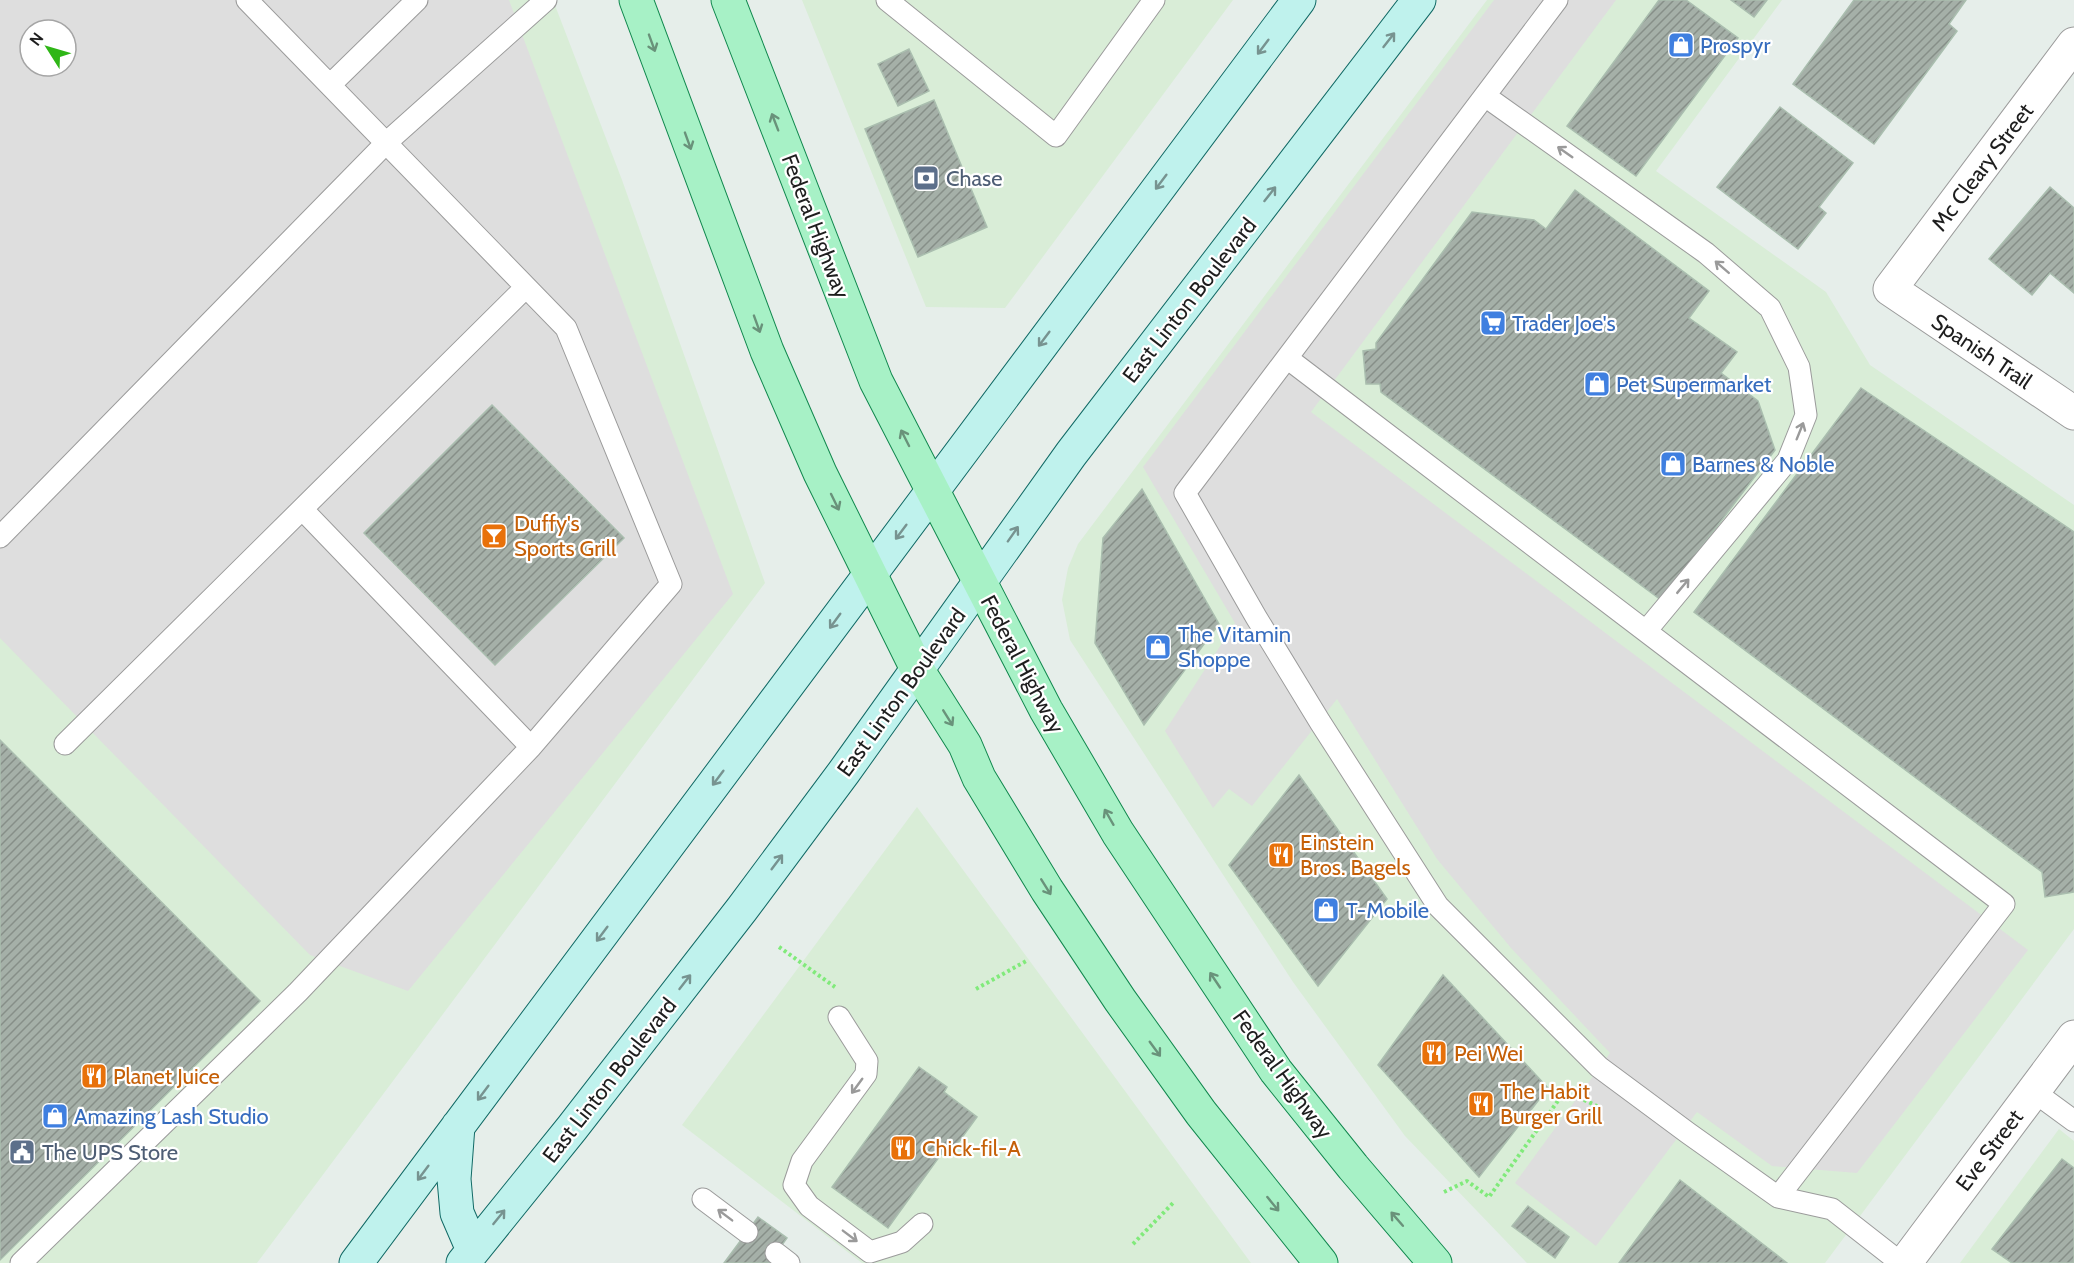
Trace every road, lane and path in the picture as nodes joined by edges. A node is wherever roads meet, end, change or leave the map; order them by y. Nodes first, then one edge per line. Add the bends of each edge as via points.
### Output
1 (247, 0) edge
2 (417, 0) edge
3 (546, 0) edge
4 (636, 0) edge
5 (728, 0) edge
6 (887, 0) edge
7 (1154, 0) edge
8 (1299, 0) edge
9 (1419, 0) edge
10 (1557, 0) edge
11 (2074, 44) edge
12 (330, 85) junction
13 (1485, 96) junction
14 (387, 142) junction
15 (526, 287) junction
16 (1890, 289) joint
17 (1287, 358) junction
18 (2074, 413) edge
19 (932, 491) junction
20 (302, 509) junction
21 (0, 537) edge
22 (869, 574) junction
23 (980, 582) junction
24 (1646, 631) junction
25 (917, 669) junction
26 (65, 744) dead end
27 (531, 747) junction
28 (779, 947) dead end
29 (1028, 960) dead end
30 (835, 988) dead end
31 (976, 989) dead end
32 (839, 1017) dead end
33 (2074, 1037) edge
34 (2033, 1091) junction
35 (1598, 1107) dead end
36 (2074, 1121) edge
37 (458, 1126) junction
38 (1444, 1192) dead end
39 (1778, 1197) junction
40 (703, 1199) dead end
41 (1174, 1202) dead end
42 (922, 1224) dead end
43 (747, 1232) dead end
44 (1133, 1244) dead end
45 (468, 1256) edge
46 (21, 1263) edge
47 (356, 1263) edge
48 (1322, 1263) edge
49 (1435, 1263) edge
50 (1903, 1263) edge

1 - 12 lane
2 - 12 lane
3 - 14 lane
4 -> 22 main road via 766,351
19 -> 5 main road, Federal Highway via 876,381
6 - 7 lane via 1056,136
8 -> 19 main road
23 -> 9 main road, East Linton Boulevard via 1071,454
10 - 13 lane
11 - 16 street, Mc Cleary Street
12 - 14 lane
13 - 17 lane
24 -> 13 lane via 1788,460 1806,415 1799,367 1770,308 1762,301 1706,253
14 - 15 lane
14 - 21 lane
15 - 20 lane
15 - 27 lane via 566,328 671,584
16 - 18 street, Spanish Trail
17 - 24 lane
17 - 39 lane via 1185,493 1256,617 1438,906 1599,1067
19 -> 22 main road
19 - 23 main road, Federal Highway
20 - 26 lane
20 - 27 lane
22 - 25 main road
22 -> 37 main road
23 - 25 main road, East Linton Boulevard
49 -> 23 main road, Federal Highway via 1276,1071 1192,946 1118,833 1046,710
24 - 39 lane via 2004,903
45 -> 25 main road, East Linton Boulevard via 742,909
25 -> 48 main road via 964,745 979,778 1120,1000 1201,1113
27 - 46 lane via 298,992
28 - 30 path
29 - 31 path
32 -> 42 lane via 867,1061 866,1074 802,1161 794,1185 809,1206 870,1252 902,1242
33 - 34 street, Eve Street
34 - 36 lane
34 - 50 street, Eve Street
35 - 38 path via 1565,1092 1489,1197 1467,1181
37 - 45 main road via 454,1179 457,1213
37 -> 47 main road
39 - 50 lane via 1832,1209
43 -> 40 lane
41 - 44 path

